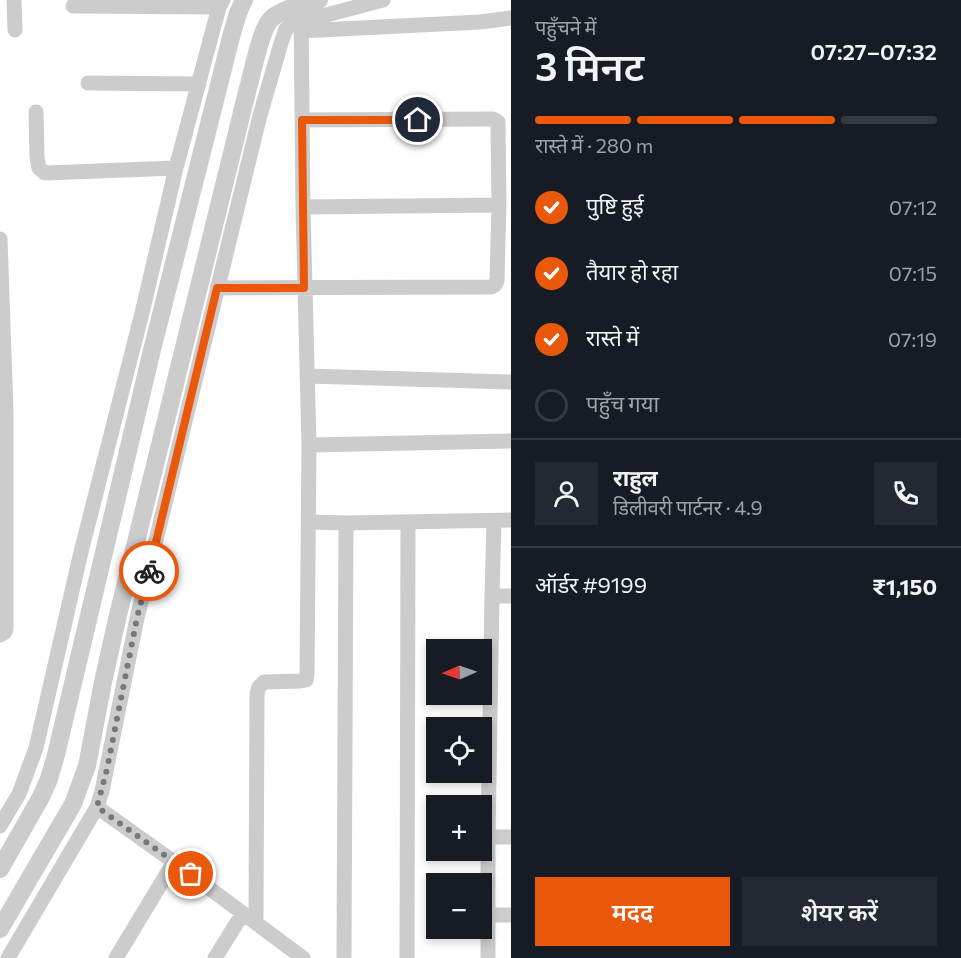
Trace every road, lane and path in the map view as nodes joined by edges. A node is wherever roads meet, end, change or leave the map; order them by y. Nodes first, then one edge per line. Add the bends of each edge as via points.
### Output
1 (14, 0) edge
2 (244, 0) edge
3 (383, 0) edge
4 (221, 4) edge
5 (73, 6) dead end
6 (304, 12) edge
7 (511, 18) edge
8 (15, 30) dead end
9 (87, 83) dead end
10 (199, 84) junction
11 (36, 111) dead end
12 (302, 120) junction
13 (176, 168) junction
14 (499, 206) junction
15 (303, 207) junction
16 (0, 238) edge
17 (217, 288) junction
18 (304, 288) junction
19 (2, 319) edge
20 (307, 376) junction
21 (511, 382) edge
22 (511, 441) edge
23 (309, 445) junction
24 (511, 520) edge
25 (494, 521) junction
26 (309, 522) junction
27 (408, 522) junction
28 (346, 523) junction
29 (492, 596) junction
30 (511, 596) edge
31 (0, 635) edge
32 (489, 795) edge
33 (97, 807) junction
34 (0, 826) edge
35 (492, 837) edge
36 (511, 837) edge
37 (174, 862) junction
38 (0, 869) edge
39 (243, 913) junction
40 (492, 915) edge
41 (511, 915) edge
42 (256, 923) junction
43 (0, 929) edge
44 (488, 939) edge
45 (298, 957) edge
46 (8, 958) edge
47 (116, 958) edge
48 (215, 958) edge
49 (344, 958) edge
50 (407, 958) edge
51 (488, 958) edge

1 - 8 street
2 - 38 street via 231,37 160,320 56,755 41,798
3 - 6 street
4 - 5 street
4 - 10 street
6 - 7 street via 480,22
6 - 12 street
6 - 17 street via 286,29 281,43
6 - 43 street via 278,14 263,33 138,534 87,766 73,804
9 - 10 street
10 - 13 street
11 - 13 street via 37,157 39,168 45,173
12 - 14 street via 494,119 499,125
12 - 15 street
13 - 34 street via 36,747 19,794
14 - 15 street
14 - 18 street via 497,280 491,287
15 - 18 street
16 - 19 street
17 - 18 street
17 - 33 street via 137,618
18 - 20 street
19 - 31 street via 6,629
20 - 21 street
20 - 23 street
22 - 23 street
23 - 26 street
24 - 25 street
25 - 27 street
25 - 29 street
26 - 28 street
26 - 42 street via 306,680 264,682 257,694
27 - 28 street
27 - 50 street
28 - 49 street
29 - 30 street
29 - 32 street
33 - 37 street
33 - 46 street
35 - 36 street
37 - 39 street
37 - 47 street
39 - 42 street
39 - 48 street
40 - 41 street
42 - 45 street
44 - 51 street

